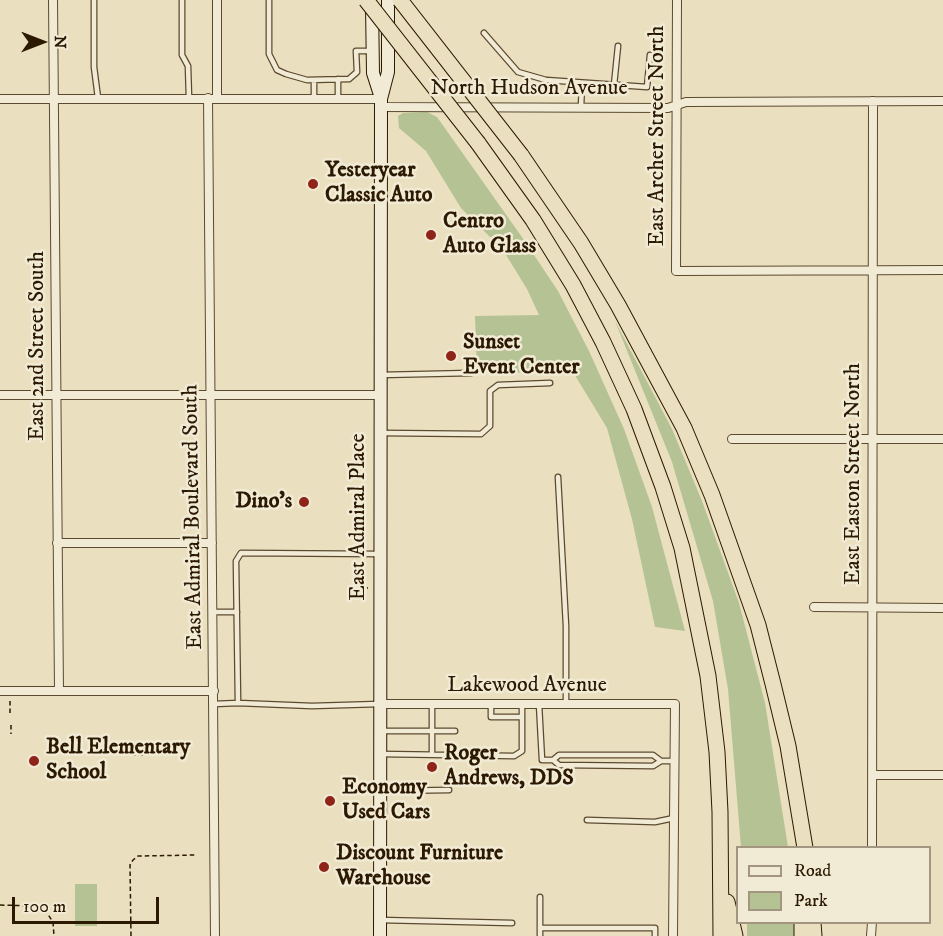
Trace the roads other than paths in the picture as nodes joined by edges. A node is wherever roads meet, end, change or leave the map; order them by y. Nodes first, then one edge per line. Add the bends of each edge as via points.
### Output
1 (53, 0) edge
2 (94, 0) edge
3 (182, 0) edge
4 (217, 0) edge
5 (269, 0) edge
6 (366, 0) edge
7 (372, 0) edge
8 (388, 0) edge
9 (400, 0) edge
10 (676, 0) edge
11 (484, 33) dead end
12 (618, 46) dead end
13 (373, 51) junction
14 (650, 55) dead end
15 (338, 79) junction
16 (314, 80) junction
17 (582, 83) junction
18 (614, 86) junction
19 (54, 98) junction
20 (98, 98) junction
21 (189, 98) junction
22 (213, 98) junction
23 (0, 99) edge
24 (314, 99) junction
25 (338, 99) junction
26 (873, 101) junction
27 (943, 101) edge
28 (381, 103) junction
29 (677, 105) junction
30 (581, 108) junction
31 (943, 270) edge
32 (874, 271) junction
33 (471, 373) dead end
34 (381, 375) junction
35 (550, 383) dead end
36 (0, 395) edge
37 (56, 395) junction
38 (381, 395) junction
39 (210, 396) junction
40 (381, 433) junction
41 (732, 439) dead end
42 (872, 439) junction
43 (943, 439) edge
44 (558, 477) dead end
45 (57, 543) junction
46 (212, 543) junction
47 (380, 554) junction
48 (814, 607) dead end
49 (872, 607) junction
50 (943, 608) edge
51 (213, 612) junction
52 (237, 612) junction
53 (0, 691) edge
54 (59, 691) junction
55 (214, 692) junction
56 (238, 703) junction
57 (214, 704) junction
58 (380, 704) junction
59 (432, 704) junction
60 (491, 704) junction
61 (522, 704) junction
62 (539, 704) junction
63 (566, 704) junction
64 (522, 717) junction
65 (380, 731) junction
66 (455, 731) dead end
67 (432, 732) junction
68 (380, 754) junction
69 (432, 754) junction
70 (553, 760) junction
71 (661, 761) junction
72 (675, 761) junction
73 (873, 775) junction
74 (943, 775) edge
75 (449, 790) dead end
76 (380, 791) junction
77 (674, 818) junction
78 (587, 820) dead end
79 (803, 843) edge
80 (872, 846) edge
81 (721, 876) junction
82 (540, 897) dead end
83 (380, 920) junction
84 (512, 923) dead end
85 (540, 928) junction
86 (215, 936) edge
87 (380, 936) edge
88 (540, 936) edge
89 (655, 936) edge
90 (673, 936) edge
91 (721, 936) edge
92 (735, 936) edge

1 - 19 street, East 2nd Street South
2 - 20 lane
3 - 21 lane via 182,55 188,66
4 - 22 street, East Admiral Boulevard South
5 - 16 lane via 269,54 277,70
6 - 81 highway, bridge via 526,210 573,285 634,409 682,548 708,676 717,752
7 - 13 main road
8 - 28 main road via 388,72
9 - 79 highway, bridge via 521,155 581,243 684,428 712,495 771,674 788,746
10 - 29 street, East Archer Street North
11 - 17 lane via 518,72 546,80
12 - 18 lane
13 - 15 lane via 356,51 357,72 349,79
13 - 28 main road via 373,73
14 - 18 lane via 647,87
15 - 16 lane
15 - 25 lane
16 - 24 lane
17 - 18 lane
17 - 30 lane
19 - 20 street, North Hudson Avenue
19 - 23 street, North Hudson Avenue
19 - 37 street, East 2nd Street South
20 - 21 street, North Hudson Avenue
21 - 22 street, North Hudson Avenue
22 - 24 street, North Hudson Avenue
22 - 39 street, East Admiral Boulevard South
24 - 25 street, North Hudson Avenue
25 - 28 street, North Hudson Avenue
26 - 27 street, North Hudson Avenue
26 - 29 street, North Hudson Avenue
26 - 32 street, East Easton Street North
28 - 30 street, North Hudson Avenue
28 - 34 main road, East Admiral Place
29 - 30 street, North Hudson Avenue
29 - 32 street, East Archer Street North via 676,271
31 - 32 street
32 - 42 street, East Easton Street North
33 - 34 lane
34 - 38 main road, East Admiral Place
35 - 40 lane via 498,385 490,392 490,426 481,434
36 - 37 street
37 - 39 street
37 - 45 street, East 2nd Street South
38 - 39 street
38 - 40 main road, East Admiral Place
39 - 46 street, East Admiral Boulevard South
40 - 47 main road, East Admiral Place
41 - 42 street
42 - 43 street
42 - 49 street, East Easton Street North
44 - 63 lane
45 - 46 street
45 - 54 street, East 2nd Street South
46 - 51 street, East Admiral Boulevard South
47 - 52 lane via 241,553 236,561
47 - 58 main road, East Admiral Place
48 - 49 street
49 - 50 street
49 - 73 street, East Easton Street North
51 - 52 lane
51 - 55 street, East Admiral Boulevard South
52 - 56 lane
53 - 54 street
54 - 55 street
55 - 57 street, East Admiral Boulevard South
56 - 57 lane
56 - 58 lane
57 - 86 street, East Admiral Boulevard South
58 - 59 street, Lakewood Avenue
58 - 65 main road, East Admiral Place
59 - 60 street, Lakewood Avenue
59 - 67 lane
60 - 61 street, Lakewood Avenue
60 - 64 lane via 491,717
61 - 62 street, Lakewood Avenue
61 - 64 lane
62 - 63 street, Lakewood Avenue
62 - 70 lane via 540,757
63 - 72 street, Lakewood Avenue via 675,705
64 - 69 lane via 522,751 514,756
65 - 67 lane
65 - 68 main road, East Admiral Place
66 - 67 lane
67 - 69 lane
68 - 69 lane
68 - 76 main road, East Admiral Place
70 - 71 lane via 559,755 653,755
70 - 71 lane via 558,765 642,766 655,766
71 - 72 lane
72 - 77 street
73 - 74 street
73 - 80 street, East Easton Street North
75 - 76 lane
76 - 83 main road, East Admiral Place
77 - 78 lane via 655,822
77 - 90 street
81 - 91 highway
81 - 92 highway
82 - 85 lane
83 - 84 lane
83 - 87 main road, East Admiral Place
85 - 88 lane
85 - 89 lane via 655,928

